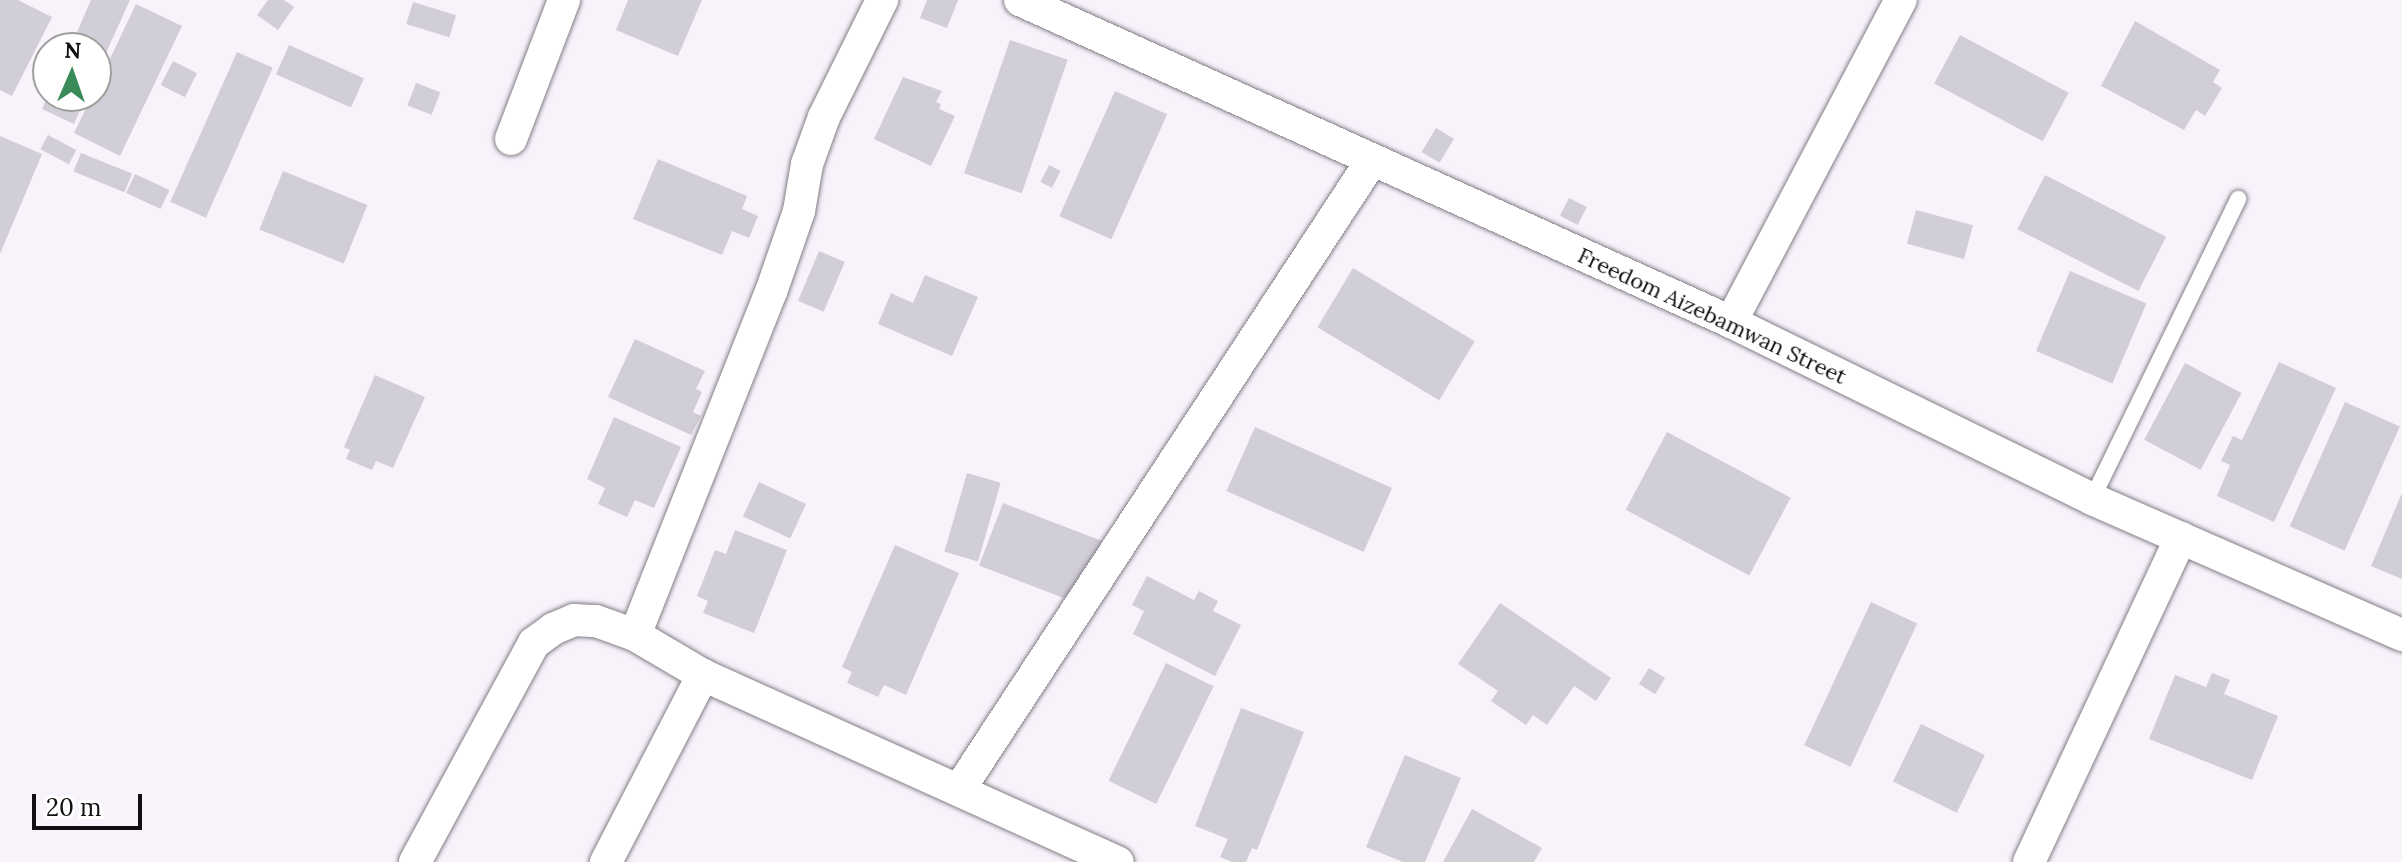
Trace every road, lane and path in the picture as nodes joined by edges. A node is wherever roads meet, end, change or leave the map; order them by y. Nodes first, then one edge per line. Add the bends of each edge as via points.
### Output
1 (564, 0) edge
2 (882, 0) edge
3 (1020, 0) edge
4 (1901, 0) edge
5 (511, 139) dead end
6 (1372, 160) junction
7 (2238, 199) dead end
8 (1731, 322) junction
9 (2092, 499) junction
10 (2181, 538) junction
11 (635, 635) junction
12 (2402, 635) edge
13 (703, 675) junction
14 (959, 790) junction
15 (1110, 861) edge
16 (415, 862) edge
17 (606, 862) edge
18 (2029, 862) edge

1 - 5 street
2 - 11 street via 824,117 771,292
3 - 6 street, Freedom Aizebamwan Street
4 - 8 street
6 - 8 street, Freedom Aizebamwan Street
6 - 14 street
7 - 9 lane
8 - 9 street, Freedom Aizebamwan Street
9 - 10 street, Freedom Aizebamwan Street
10 - 12 street, Freedom Aizebamwan Street
10 - 18 street
11 - 13 street
11 - 16 street via 596,621 574,620 534,643
13 - 14 street
13 - 17 street
14 - 15 street

